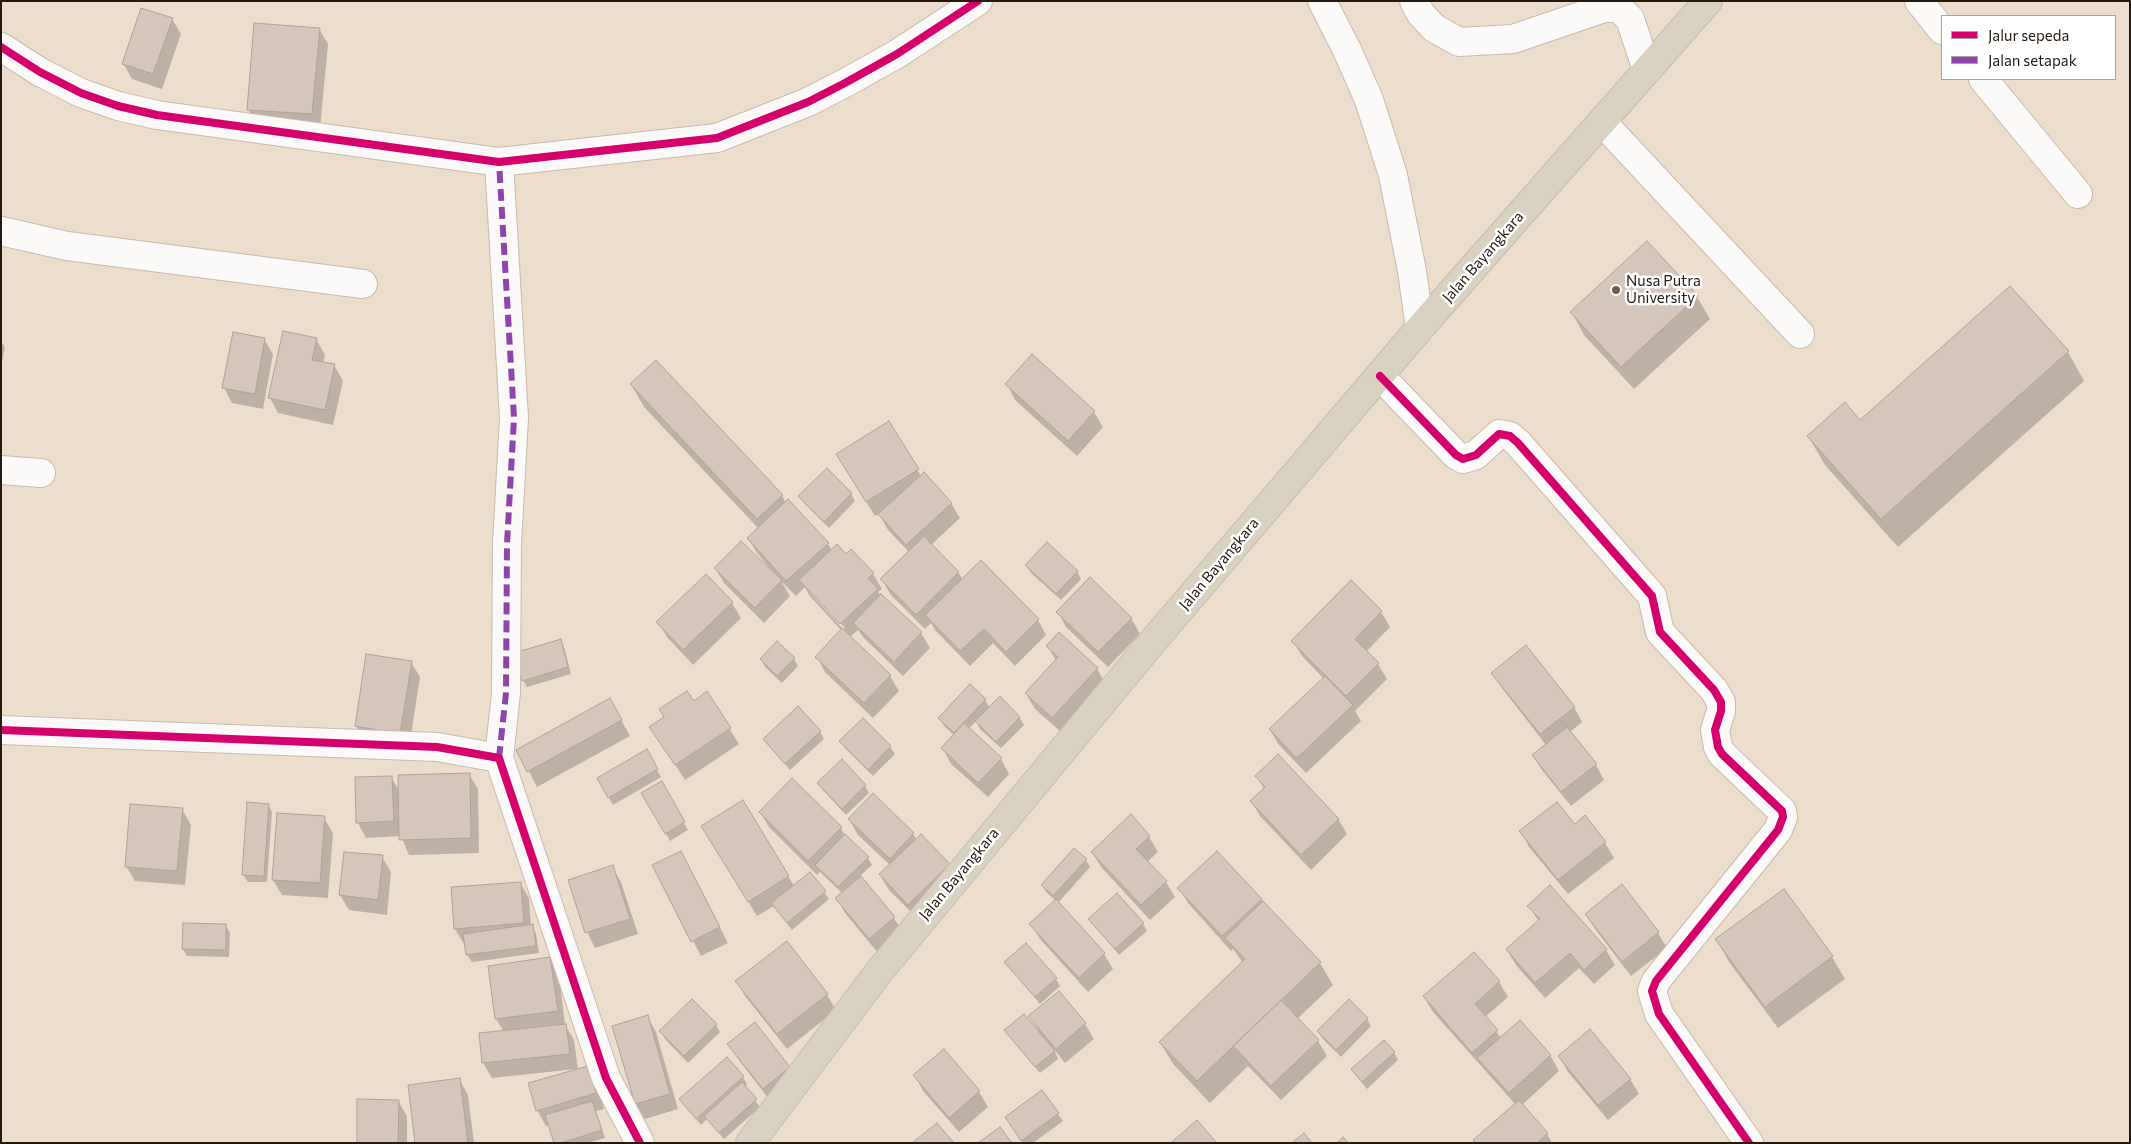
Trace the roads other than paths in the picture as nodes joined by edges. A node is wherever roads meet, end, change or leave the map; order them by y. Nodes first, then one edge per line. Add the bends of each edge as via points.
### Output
1 (978, 1) edge
2 (1322, 1) edge
3 (1414, 1) edge
4 (1708, 1) edge
5 (1919, 1) edge
6 (1941, 29) edge
7 (1, 47) edge
8 (1648, 70) junction
9 (1984, 80) edge
10 (1602, 122) junction
11 (499, 162) junction
12 (2078, 194) dead end
13 (1, 231) edge
14 (363, 284) dead end
15 (1420, 328) junction
16 (1800, 334) dead end
17 (1380, 376) junction
18 (1, 470) edge
19 (41, 473) dead end
20 (1, 730) edge
21 (499, 758) junction
22 (640, 1143) edge
23 (750, 1143) edge
24 (1750, 1143) edge

1 - 11 street via 897,54 845,83 808,102 717,138
2 - 15 street via 1369,100 1388,159 1403,222
3 - 8 street via 1434,28 1459,42 1513,39 1604,8 1619,8 1630,19
4 - 8 highway, Jalan Bayangkara
5 - 6 street
7 - 11 street via 80,93 118,106 157,115
8 - 10 highway, Jalan Bayangkara
9 - 12 street
10 - 15 highway, Jalan Bayangkara
10 - 16 street
11 - 21 street via 514,418 507,544 506,693
13 - 14 street via 67,246
15 - 17 highway, Jalan Bayangkara
17 - 23 highway, Jalan Bayangkara via 940,897 878,973
17 - 24 street via 1463,459 1476,455 1499,434 1510,436 1518,443 1652,596 1660,632 1714,690 1721,702 1715,730 1722,754 1782,811 1784,817 1778,830 1656,981 1652,991 1658,1014
18 - 19 street
20 - 21 street via 437,747
21 - 22 street via 606,1078

